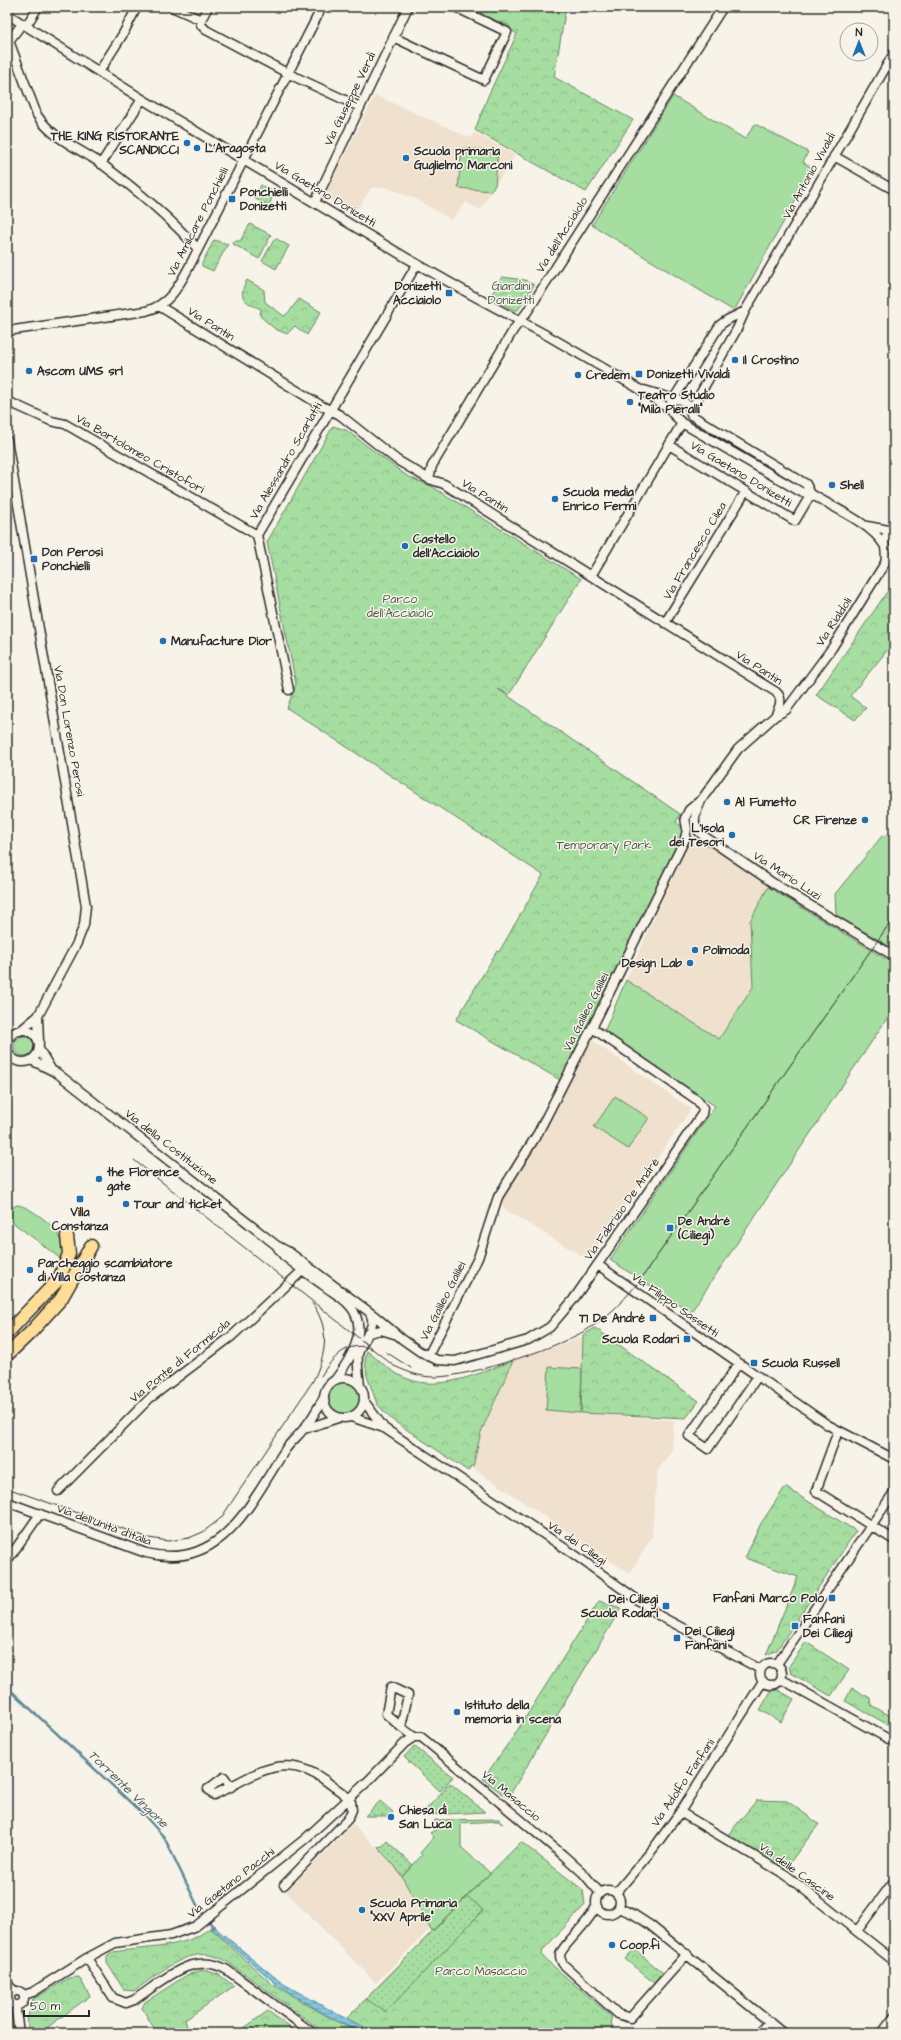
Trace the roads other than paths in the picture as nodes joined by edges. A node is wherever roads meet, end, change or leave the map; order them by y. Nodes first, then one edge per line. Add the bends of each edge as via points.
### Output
1 (38, 7) edge
2 (137, 7) edge
3 (172, 7) edge
4 (208, 7) edge
5 (322, 7) edge
6 (408, 7) edge
7 (471, 7) edge
8 (724, 7) edge
9 (458, 9) edge
10 (7, 14) edge
11 (200, 20) junction
12 (24, 25) junction
13 (393, 37) junction
14 (8, 41) edge
15 (894, 53) edge
16 (99, 72) junction
17 (289, 74) junction
18 (142, 99) junction
19 (360, 107) junction
20 (834, 156) junction
21 (244, 160) junction
22 (101, 164) junction
23 (894, 190) edge
24 (315, 202) junction
25 (198, 249) junction
26 (417, 264) junction
27 (159, 306) junction
28 (745, 311) junction
29 (734, 318) junction
30 (520, 321) junction
31 (737, 330) junction
32 (7, 331) edge
33 (636, 387) junction
34 (674, 399) junction
35 (7, 401) edge
36 (329, 411) junction
37 (672, 411) junction
38 (691, 413) junction
39 (684, 423) junction
40 (7, 440) edge
41 (669, 445) junction
42 (429, 479) junction
43 (746, 491) junction
44 (811, 494) junction
45 (864, 525) junction
46 (894, 531) edge
47 (257, 535) junction
48 (885, 547) junction
49 (894, 555) edge
50 (591, 576) junction
51 (666, 623) junction
52 (289, 690) dead end
53 (792, 702) joint
54 (775, 716) junction
55 (702, 799) junction
56 (894, 956) edge
57 (38, 1016) junction
58 (592, 1028) junction
59 (7, 1030) edge
60 (19, 1031) junction
61 (39, 1045) junction
62 (30, 1060) junction
63 (52, 1069) junction
64 (67, 1236) dead end
65 (276, 1245) junction
66 (91, 1246) dead end
67 (598, 1265) junction
68 (303, 1270) junction
69 (368, 1310) junction
70 (7, 1332) edge
71 (31, 1332) junction
72 (368, 1334) junction
73 (397, 1335) junction
74 (7, 1351) edge
75 (7, 1355) edge
76 (428, 1356) junction
77 (739, 1363) junction
78 (758, 1376) junction
79 (335, 1380) junction
80 (360, 1386) junction
81 (323, 1399) junction
82 (364, 1401) junction
83 (338, 1418) junction
84 (351, 1418) junction
85 (384, 1428) junction
86 (304, 1429) junction
87 (838, 1431) junction
88 (894, 1459) edge
89 (58, 1491) dead end
90 (894, 1492) edge
91 (7, 1502) edge
92 (40, 1514) junction
93 (872, 1526) junction
94 (894, 1540) edge
95 (7, 1561) edge
96 (777, 1664) junction
97 (760, 1669) junction
98 (781, 1679) junction
99 (763, 1682) junction
100 (401, 1727) dead end
101 (414, 1737) junction
102 (894, 1742) edge
103 (231, 1787) dead end
104 (349, 1799) junction
105 (680, 1812) junction
106 (894, 1881) edge
107 (284, 1885) dead end
108 (600, 1893) junction
109 (616, 1893) junction
110 (596, 1906) junction
111 (619, 1908) junction
112 (857, 1931) junction
113 (687, 1954) junction
114 (87, 1958) junction
115 (894, 1960) edge
116 (7, 1981) edge
117 (15, 1991) junction
118 (24, 1995) junction
119 (17, 2006) junction
120 (894, 2017) edge
121 (770, 2022) junction
122 (20, 2033) edge
123 (313, 2033) edge
124 (760, 2033) edge
125 (784, 2033) edge
126 (882, 2033) edge

1 - 12 street
2 - 16 street
3 - 11 street
4 - 11 street
5 - 17 street, Via Amilcare Ponchielli
6 - 13 street, Via Giuseppe Verdi
7 - 9 street
8 - 30 street, Via dell'Acciaiolo
9 - 13 street via 507,32 484,80
10 - 12 street, Via Gaetano Donizetti
11 - 17 street via 206,30
12 - 14 street
12 - 16 street, Via Gaetano Donizetti
13 - 19 street, Via Giuseppe Verdi
14 - 22 street via 41,121 62,140
15 - 20 street, Via Antonio Vivaldi
16 - 18 street, Via Gaetano Donizetti
17 - 19 street
17 - 21 street, Via Amilcare Ponchielli
18 - 21 street, Via Gaetano Donizetti
18 - 22 street
19 - 24 street, Via Giuseppe Verdi
20 - 23 street
20 - 28 street, Via Antonio Vivaldi
21 - 24 street, Via Gaetano Donizetti
21 - 25 street, Via Amilcare Ponchielli
22 - 25 street via 147,199
24 - 26 street, Via Gaetano Donizetti
25 - 27 street, Via Amilcare Ponchielli via 176,290
26 - 30 street, Via Gaetano Donizetti
26 - 36 street, Via Alessandro Scarlatti
27 - 32 street, Via Amilcare Ponchielli via 146,311
27 - 36 street, Via Pantin
28 - 29 street, Via Antonio Vivaldi
28 - 31 street, Via Antonio Vivaldi
29 - 31 street
29 - 34 street, Via Antonio Vivaldi via 720,325
30 - 33 street, Via Gaetano Donizetti
30 - 42 street, Via dell'Acciaiolo via 432,466
31 - 38 street, Via Antonio Vivaldi
33 - 34 street, Via Gaetano Donizetti
33 - 37 street, Via Gaetano Donizetti
34 - 37 street via 670,403
34 - 38 street, Via Gaetano Donizetti via 685,401
35 - 47 street, Via Bartolomeo Cristofori via 51,421 65,424
36 - 42 street, Via Pantin via 340,415 397,460
36 - 47 street, Via Alessandro Scarlatti
37 - 39 street, Via Gaetano Donizetti
38 - 39 street, Via Gaetano Donizetti via 690,420
38 - 44 street, Via Gaetano Donizetti via 806,484
39 - 41 street
39 - 44 street, Via Gaetano Donizetti via 801,492
40 - 57 street, Via Don Lorenzo Perosi via 86,906 83,932
41 - 43 street, Via Gaetano Donizetti
41 - 50 street
42 - 50 street, Via Pantin via 444,484
43 - 44 street, Via Gaetano Donizetti via 795,521
43 - 51 street, Via Francesco Cilea
44 - 45 street, Via Gaetano Donizetti
45 - 46 street, Via Gaetano Donizetti
45 - 48 street, Via Gaetano Donizetti
46 - 48 street, Via Rialdoli via 885,537
47 - 52 street, Via Alessandro Scarlatti
48 - 49 street
48 - 53 street, Via Rialdoli via 886,563 845,628
50 - 51 street, Via Pantin
51 - 54 street, Via Pantin via 778,693 780,705
53 - 54 street, Via Galileo Galilei via 785,711
54 - 55 street, Via Galileo Galilei via 738,749
55 - 56 street, Via Mario Luzi via 694,816 695,826 701,834 779,887
55 - 58 street, Via Galileo Galilei via 686,814 685,839
57 - 60 street, Via Don Lorenzo Perosi
57 - 61 street
58 - 67 street, Via Fabrizio De André via 691,1096 703,1108 701,1116
58 - 76 street, Via Galileo Galilei via 538,1133 498,1196 478,1258
59 - 60 street
60 - 61 street via 31,1032
60 - 62 street via 10,1038 8,1051 17,1060
61 - 62 street via 36,1056
61 - 63 street, Via della Costituzione
62 - 63 street, Via della Costituzione
63 - 65 street, Via della Costituzione
64 - 70 highway via 69,1254 59,1279
65 - 68 street, Via della Costituzione via 284,1256
65 - 69 street, Via della Costituzione
66 - 71 highway via 61,1298
67 - 76 street, Via Fabrizio De André via 558,1320 538,1335 504,1348 455,1361 441,1361
67 - 77 street, Via Filippo Sassetti
68 - 79 street, Via della Costituzione via 347,1302 356,1316 358,1335 350,1358
68 - 89 street, Via Ponte di Formicola via 232,1336 150,1398
69 - 72 street, Via dei Ciliegi via 372,1319
69 - 73 street, Via della Costituzione
71 - 74 highway
71 - 75 highway
72 - 73 street via 381,1330
72 - 80 street, Via dei Ciliegi via 361,1344 358,1356
73 - 76 street, Via della Costituzione
77 - 78 street, Via Filippo Sassetti
77 - 78 street via 689,1436 708,1449
78 - 87 street, Via Filippo Sassetti
79 - 80 street via 348,1378
79 - 81 street via 326,1389
80 - 82 street, Via dei Ciliegi
81 - 83 street via 327,1410
81 - 86 street, Via dell'Unità d'Italia
82 - 84 street via 361,1410
82 - 85 street, Via dei Ciliegi
83 - 84 street, Via dei Ciliegi
83 - 86 street, Via dell'Unità d'Italia
84 - 85 street, Via dei Ciliegi
85 - 97 street, Via dei Ciliegi via 660,1616
86 - 92 street, Via dell'Unità d'Italia via 290,1443 234,1527 218,1541 200,1551 177,1556 154,1555
87 - 88 street
87 - 93 street via 816,1491
90 - 93 street
91 - 92 street, Via dell'Unità d'Italia
92 - 95 street
93 - 94 street
93 - 96 street
96 - 97 street via 767,1663
96 - 98 street via 782,1670
97 - 99 street
98 - 99 street via 772,1685
98 - 102 street
99 - 105 street, Via Adolfo Fanfani
100 - 101 street, Via Masaccio
101 - 104 street, Via Gaetano Pacchi
101 - 108 street, Via Masaccio via 421,1737 533,1829 583,1873
103 - 104 street via 267,1769 290,1765 314,1773
104 - 107 street via 352,1810 348,1819
104 - 114 street, Via Gaetano Pacchi via 305,1839 196,1926 171,1935 124,1940
105 - 109 street, Via Adolfo Fanfani
105 - 112 street, Via delle Cascine via 786,1875
106 - 112 street
108 - 109 street via 608,1890
108 - 110 street
109 - 111 street via 620,1899
110 - 111 street via 606,1915
110 - 113 street via 590,1919 562,1951 561,1960 618,2014 630,2018
111 - 113 street via 640,1918
112 - 115 street, Via delle Cascine
113 - 121 street
114 - 118 street
114 - 123 street via 113,1998 126,2003 186,1967 201,1962 214,1964 227,1970
116 - 117 street
117 - 118 street via 20,1991
117 - 119 street via 10,1998
118 - 119 street via 23,2003
119 - 122 street
120 - 126 street
121 - 124 street
121 - 125 street

